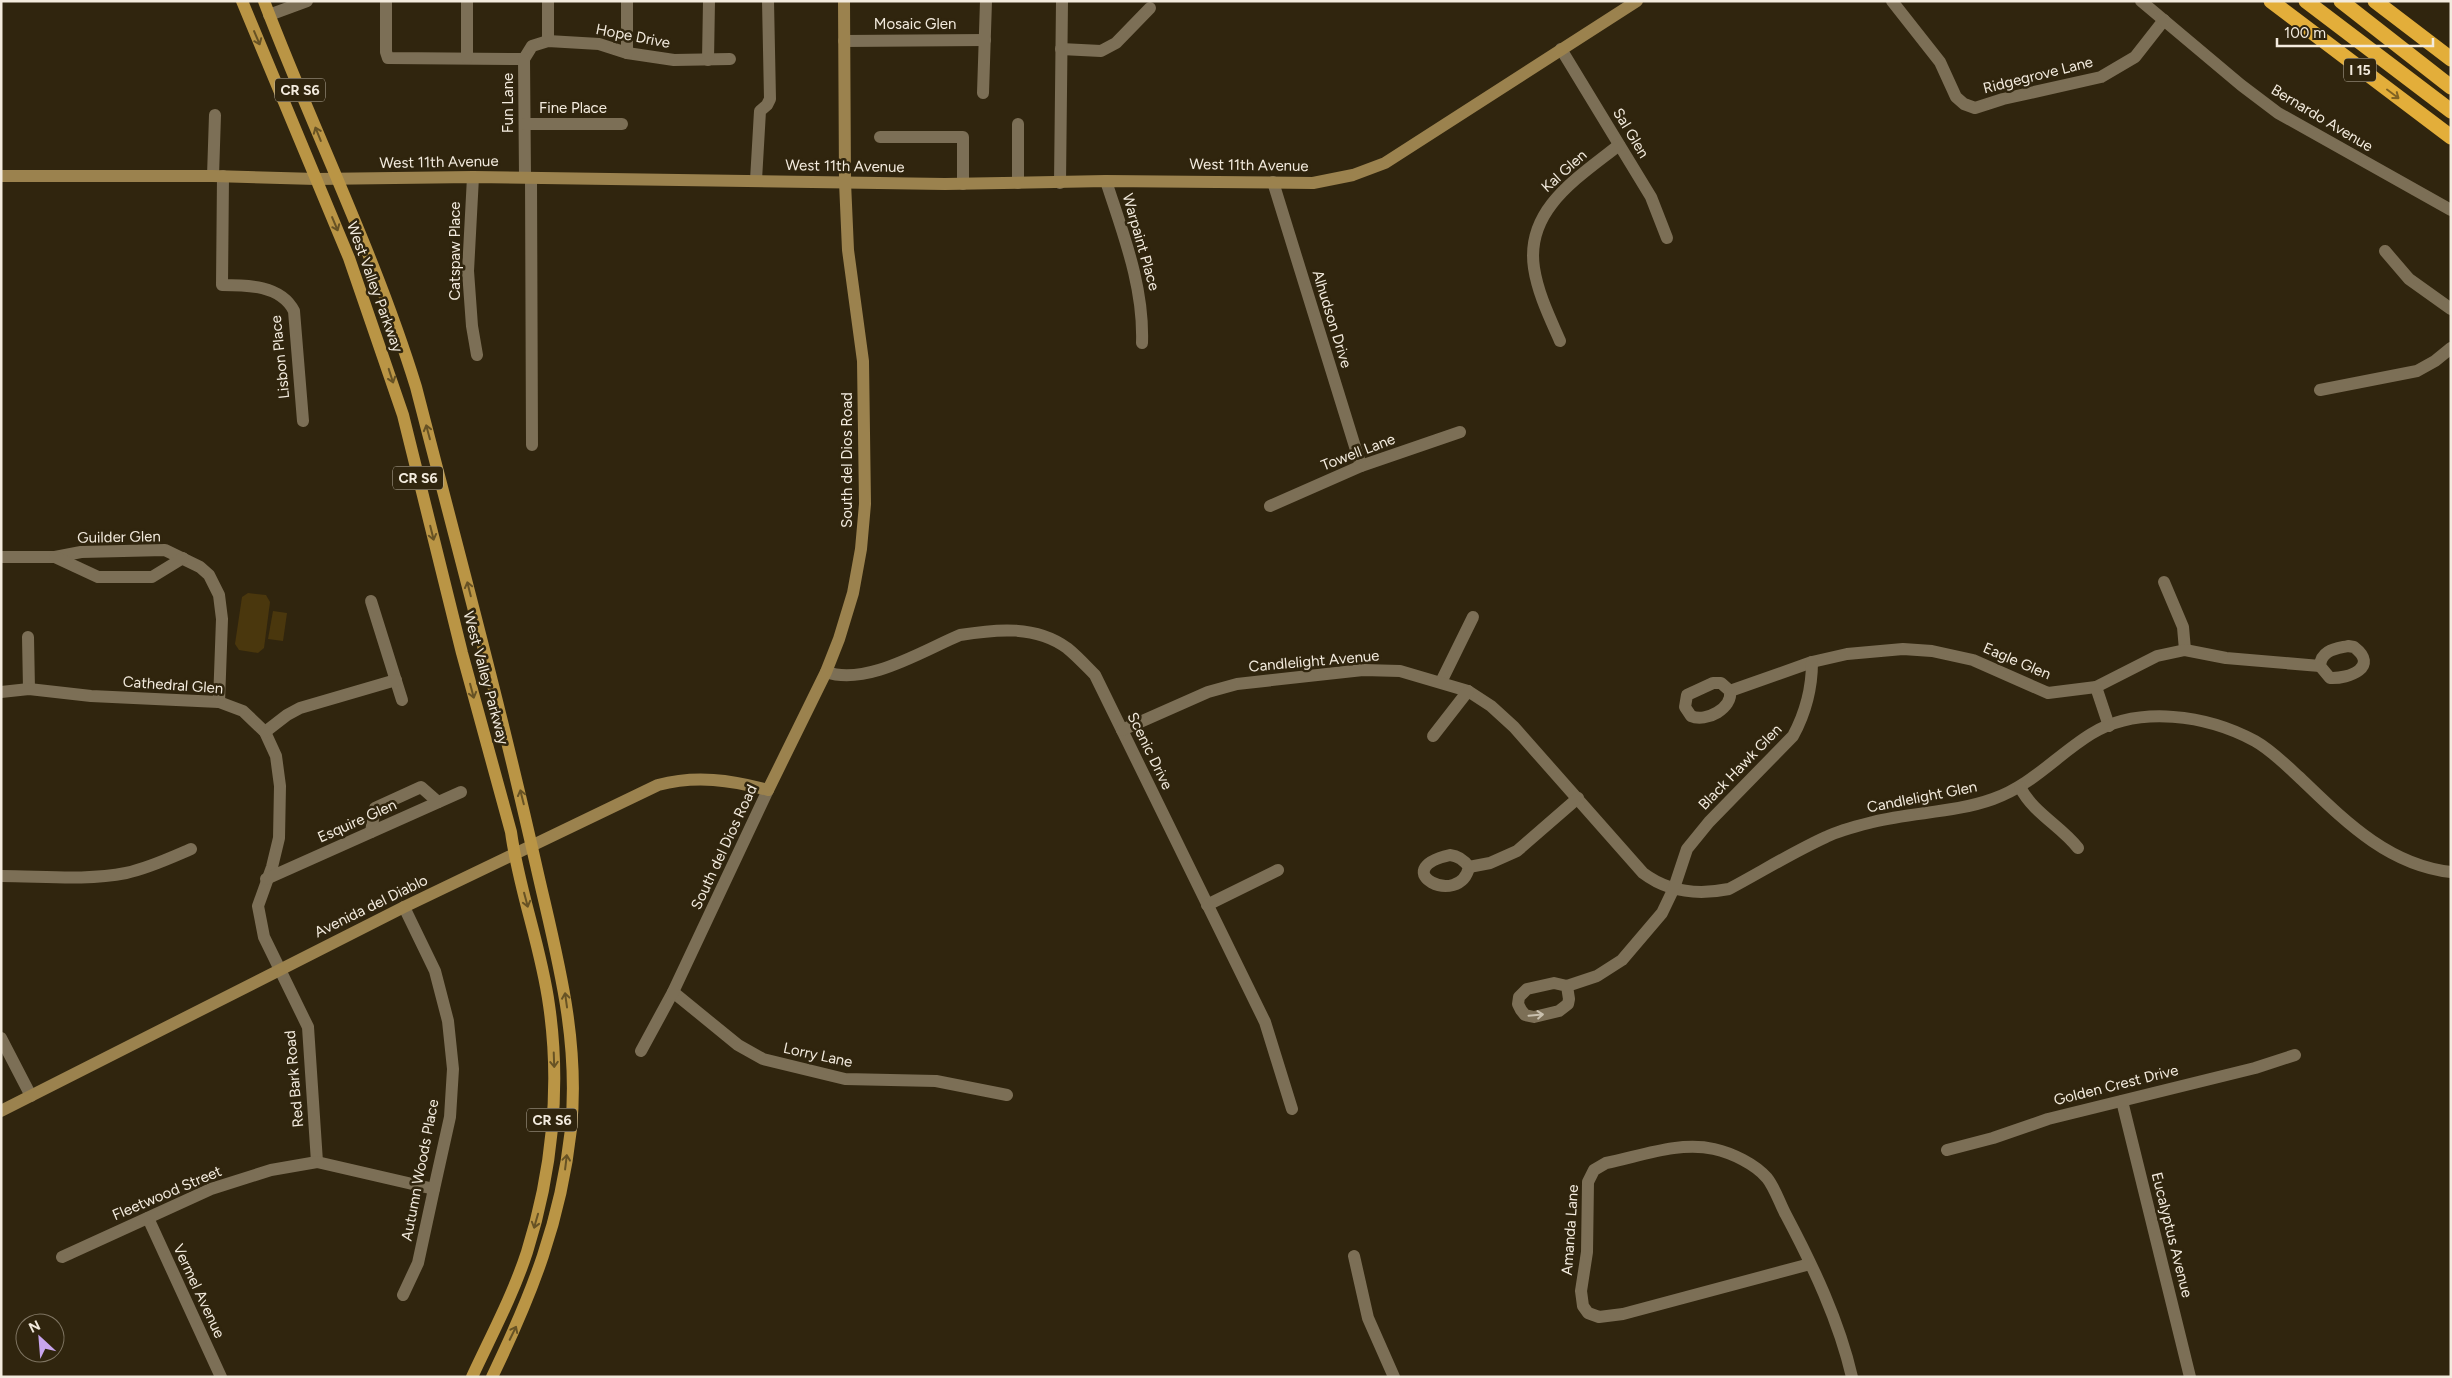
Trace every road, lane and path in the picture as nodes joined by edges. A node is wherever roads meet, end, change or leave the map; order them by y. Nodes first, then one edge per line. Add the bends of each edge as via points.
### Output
1 (242, 1) edge
2 (264, 1) edge
3 (307, 1) edge
4 (386, 1) edge
5 (467, 1) edge
6 (548, 1) edge
7 (627, 1) edge
8 (709, 1) edge
9 (768, 1) edge
10 (844, 1) edge
11 (986, 1) edge
12 (1062, 1) edge
13 (1637, 1) edge
14 (1892, 1) edge
15 (2141, 1) edge
16 (2271, 1) edge
17 (2306, 1) edge
18 (2341, 1) edge
19 (2375, 1) edge
20 (1150, 8) dead end
21 (269, 15) junction
22 (2164, 20) junction
23 (985, 40) junction
24 (548, 41) junction
25 (844, 41) junction
26 (1061, 49) junction
27 (1560, 49) junction
28 (627, 53) junction
29 (467, 58) junction
30 (524, 59) junction
31 (730, 59) dead end
32 (2451, 59) edge
33 (708, 60) junction
34 (2451, 87) edge
35 (983, 93) dead end
36 (2451, 110) edge
37 (215, 115) dead end
38 (525, 124) junction
39 (622, 124) dead end
40 (1018, 124) dead end
41 (880, 137) dead end
42 (2451, 137) edge
43 (1619, 145) junction
44 (1, 176) edge
45 (218, 176) junction
46 (473, 177) junction
47 (528, 178) junction
48 (316, 179) junction
49 (337, 179) junction
50 (756, 180) junction
51 (1106, 180) junction
52 (844, 182) junction
53 (1272, 182) junction
54 (1060, 183) junction
55 (963, 184) junction
56 (1018, 184) junction
57 (2451, 210) edge
58 (1667, 238) dead end
59 (2385, 251) dead end
60 (2451, 309) edge
61 (1560, 341) dead end
62 (1142, 343) dead end
63 (2451, 348) edge
64 (478, 355) dead end
65 (2320, 390) dead end
66 (303, 421) dead end
67 (1460, 432) dead end
68 (532, 445) dead end
69 (1361, 466) junction
70 (1270, 506) dead end
71 (1, 557) edge
72 (55, 557) junction
73 (183, 558) junction
74 (2164, 582) dead end
75 (371, 601) dead end
76 (1474, 617) dead end
77 (28, 637) dead end
78 (2186, 650) junction
79 (1812, 662) junction
80 (2320, 666) dead end
81 (826, 672) junction
82 (396, 680) junction
83 (1441, 682) junction
84 (2096, 687) junction
85 (29, 689) junction
86 (1468, 691) junction
87 (1730, 691) dead end
88 (1, 692) edge
89 (402, 700) dead end
90 (219, 702) junction
91 (2109, 726) junction
92 (1122, 730) junction
93 (265, 732) junction
94 (1434, 736) dead end
95 (2020, 787) junction
96 (768, 790) junction
97 (461, 792) dead end
98 (1578, 798) junction
99 (438, 802) junction
100 (371, 832) junction
101 (532, 845) junction
102 (191, 848) dead end
103 (2078, 848) dead end
104 (514, 853) junction
105 (1469, 867) dead end
106 (1278, 870) dead end
107 (2451, 872) edge
108 (1, 876) edge
109 (266, 879) junction
110 (1674, 888) junction
111 (1208, 906) junction
112 (404, 907) junction
113 (281, 969) junction
114 (1567, 986) dead end
115 (673, 992) junction
116 (1, 1038) edge
117 (641, 1051) dead end
118 (2294, 1055) dead end
119 (1008, 1094) dead end
120 (31, 1096) junction
121 (2122, 1101) junction
122 (1292, 1109) dead end
123 (1, 1111) edge
124 (1947, 1150) dead end
125 (317, 1162) junction
126 (434, 1189) junction
127 (148, 1218) junction
128 (1354, 1256) dead end
129 (62, 1257) dead end
130 (1810, 1264) junction
131 (403, 1295) dead end
132 (221, 1377) edge
133 (472, 1377) edge
134 (492, 1377) edge
135 (1394, 1377) edge
136 (1852, 1377) edge
137 (2190, 1377) edge

1 -> 48 main road, West Valley Parkway / CR S6
2 - 21 main road, West Valley Parkway / CR S6
3 - 21 street
4 - 29 street via 388,58
5 - 29 street
6 - 24 street
7 - 28 street
8 - 33 street
9 - 50 street via 770,99 760,111
10 - 25 street, South del Dios Road
11 - 23 street
12 - 26 street
13 - 27 street, West 11th Avenue
14 - 22 street, Ridgegrove Lane via 1940,62 1956,97 1975,108 2101,77 2135,57
15 - 22 street, Bernardo Avenue
16 -> 42 highway, I 15
17 - 36 highway
18 - 34 highway
19 - 32 highway
20 - 26 street via 1116,43 1101,51
49 -> 21 main road, West Valley Parkway / CR S6
22 - 57 street, Bernardo Avenue via 2278,113
23 - 25 street, Mosaic Glen
23 - 35 street
24 - 28 street, Hope Drive via 599,44
24 - 30 street via 532,46
25 - 52 street, South del Dios Road
26 - 54 street
27 - 43 street, Sal Glen
27 - 53 street, West 11th Avenue via 1385,163 1354,175 1313,183
28 - 33 street, Hope Drive via 674,60
29 - 30 street
30 - 38 street, Fun Lane
31 - 33 street, Hope Drive
37 - 45 street
38 - 39 street, Fine Place
38 - 47 street, Fun Lane
40 - 56 street
41 - 55 street via 963,136
43 - 58 street, Sal Glen via 1651,197
43 - 61 street, Kal Glen via 1556,196 1537,230 1533,250 1538,289
44 - 45 street, West 11th Avenue
45 - 48 street, West 11th Avenue
45 - 66 street, Lisbon Place via 222,285 241,285 274,292 290,302 294,311
46 - 47 street, West 11th Avenue
46 - 49 street, West 11th Avenue
46 - 64 street, Catspaw Place via 468,271 472,326
47 - 50 street, West 11th Avenue
47 - 68 street, Fun Lane
48 - 49 street, West 11th Avenue
48 -> 104 main road, West Valley Parkway / CR S6 via 349,258 403,415
101 -> 49 main road, West Valley Parkway / CR S6 via 416,386 378,277
50 - 52 street, West 11th Avenue
51 - 53 street, West 11th Avenue
51 - 54 street, West 11th Avenue
51 - 62 street, Warpaint Place via 1138,284 1143,317
52 - 55 street, West 11th Avenue
52 - 81 street, South del Dios Road via 848,250 863,361 865,504 853,593
53 - 69 street, Alhudson Drive
54 - 56 street, West 11th Avenue
55 - 56 street, West 11th Avenue
59 - 60 street via 2409,279
63 - 65 street via 2417,370
67 - 69 street, Towell Lane
69 - 70 street, Towell Lane
71 - 72 street, Guilder Glen
72 - 73 street, Guilder Glen via 81,552 165,550
72 - 73 street, Guilder Glen via 98,577 152,577
73 - 90 street, Guilder Glen via 200,566 209,575 219,596 222,619
74 - 78 street via 2183,627
75 - 82 street
76 - 83 street
77 - 85 street
78 - 80 street, Eagle Glen via 2226,658
78 - 84 street, Eagle Glen via 2158,656
79 - 84 street, Eagle Glen via 1847,654 1903,649 1932,651 1973,660 2048,693
79 - 87 street, Eagle Glen
79 - 110 street, Black Hawk Glen via 1808,700 1794,736 1698,834 1687,849
81 - 92 street, Scenic Drive via 836,676 856,676 879,670 960,635 1020,630 1050,638 1067,648 1095,675
81 - 96 street, South del Dios Road
82 - 89 street
82 - 93 street via 300,708
83 - 86 street, Candlelight Avenue
83 - 92 street, Candlelight Avenue via 1400,671 1363,670 1237,684 1208,692
84 - 91 street
85 - 88 street, Cathedral Glen
85 - 90 street, Cathedral Glen via 91,696
86 - 94 street
86 - 98 street, Candlelight Avenue via 1514,727
90 - 93 street, Cathedral Glen via 243,711
91 - 95 street, Candlelight Glen via 2091,734
91 - 107 street, Candlelight Glen via 2135,718 2173,717 2216,724 2254,740 2352,827 2386,851 2419,866
92 - 111 street, Scenic Drive
93 - 109 street, Cathedral Glen via 276,756 280,786 278,838
95 - 103 street via 2026,799 2066,832
95 - 110 street, Candlelight Glen via 1969,807 1875,822 1827,836 1729,889 1688,892
96 - 101 street, Avenida del Diablo via 705,778 675,780
96 - 115 street, South del Dios Road
97 - 99 street, Esquire Glen
98 - 105 street via 1517,851
98 - 110 street, Candlelight Avenue via 1643,874
99 - 100 street, Esquire Glen
99 - 100 street via 421,787 375,808
100 - 109 street, Esquire Glen
101 - 104 street, Avenida del Diablo
134 -> 101 main road, West Valley Parkway / CR S6 via 541,1268 557,1213 571,1127 573,1077 565,991
102 - 108 street via 159,863 125,873 92,877
104 - 112 street, Avenida del Diablo
104 -> 133 main road, West Valley Parkway / CR S6 via 541,959 549,1006 555,1092 552,1132 538,1214 526,1254
106 - 111 street
109 - 113 street, Cathedral Glen via 258,912 264,937
110 - 114 street, Black Hawk Glen via 1662,913 1622,960 1597,976
111 - 122 street, Scenic Drive via 1266,1022
112 - 113 street, Avenida del Diablo
112 - 126 street, Autumn Woods Place via 435,971 448,1021 453,1069 450,1117
113 - 120 street, Avenida del Diablo
113 - 125 street, Red Bark Road via 308,1027
115 - 117 street, South del Dios Road
115 - 119 street, Lorry Lane via 738,1045 763,1059 845,1079 936,1081
116 - 120 street
118 - 121 street, Golden Crest Drive
120 - 123 street, Avenida del Diablo
121 - 124 street, Golden Crest Drive via 2048,1119
121 - 137 street, Eucalyptus Avenue
125 - 126 street, Fleetwood Street
125 - 127 street, Fleetwood Street via 271,1170 211,1189
126 - 131 street, Autumn Woods Place via 418,1263
127 - 129 street, Fleetwood Street
127 - 132 street, Vermel Avenue
128 - 135 street via 1368,1318
130 - 130 street, Amanda Lane via 1766,1178 1742,1159 1715,1149 1689,1146 1606,1163 1594,1170 1588,1182 1588,1252 1581,1291 1583,1306 1588,1313 1599,1317 1623,1314
130 - 136 street, Amanda Lane via 1830,1309

